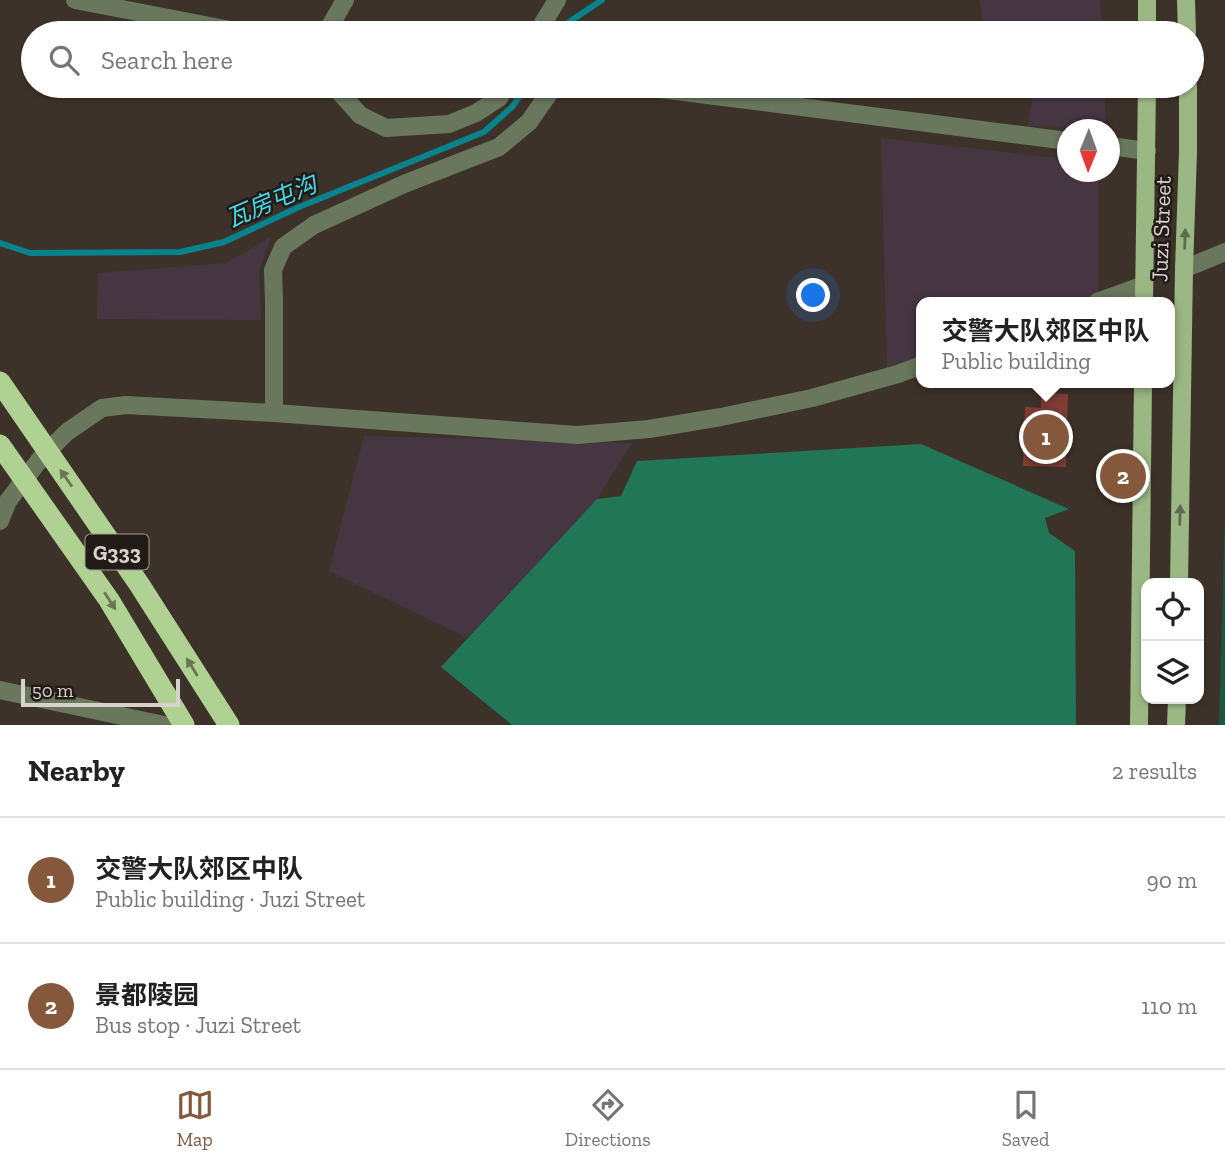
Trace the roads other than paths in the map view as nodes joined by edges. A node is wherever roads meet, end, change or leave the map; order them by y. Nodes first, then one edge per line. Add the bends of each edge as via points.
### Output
1 (75, 0) edge
2 (345, 0) edge
3 (557, 0) edge
4 (1147, 0) edge
5 (1186, 0) edge
6 (184, 21) edge
7 (333, 21) edge
8 (544, 21) edge
9 (1147, 21) edge
10 (1187, 21) edge
11 (345, 98) edge
12 (499, 98) edge
13 (546, 98) edge
14 (730, 98) edge
15 (1147, 98) edge
16 (1188, 98) edge
17 (1057, 140) edge
18 (1120, 147) edge
19 (1147, 151) junction
20 (1225, 252) edge
21 (1184, 269) junction
22 (1144, 294) edge
23 (1126, 297) edge
24 (916, 367) edge
25 (0, 382) edge
26 (1143, 388) edge
27 (274, 413) junction
28 (0, 445) edge
29 (0, 520) edge
30 (1179, 578) edge
31 (0, 690) edge
32 (1177, 704) edge
33 (164, 725) edge
34 (184, 725) edge
35 (229, 725) edge
36 (1139, 725) edge
37 (1176, 725) edge

1 - 6 street
2 - 7 street
3 - 8 street
4 - 9 main road
5 - 10 main road
11 - 12 street via 360,115 386,128 449,124
13 - 27 street via 529,122 499,147 314,225 283,247 273,270
14 - 17 street
15 - 19 main road, Juzi Street
21 -> 16 main road, Juzi Street
18 - 19 street
19 - 22 main road, Juzi Street
20 - 21 street
30 -> 21 main road, Juzi Street
22 - 23 street
24 - 27 street via 747,412 649,429 577,435
35 -> 25 highway, G333, bridge
26 - 36 main road
27 - 29 street via 126,405 102,408 41,457 8,501
28 -> 34 highway, G333, bridge via 109,600
31 - 33 street
32 - 37 main road

